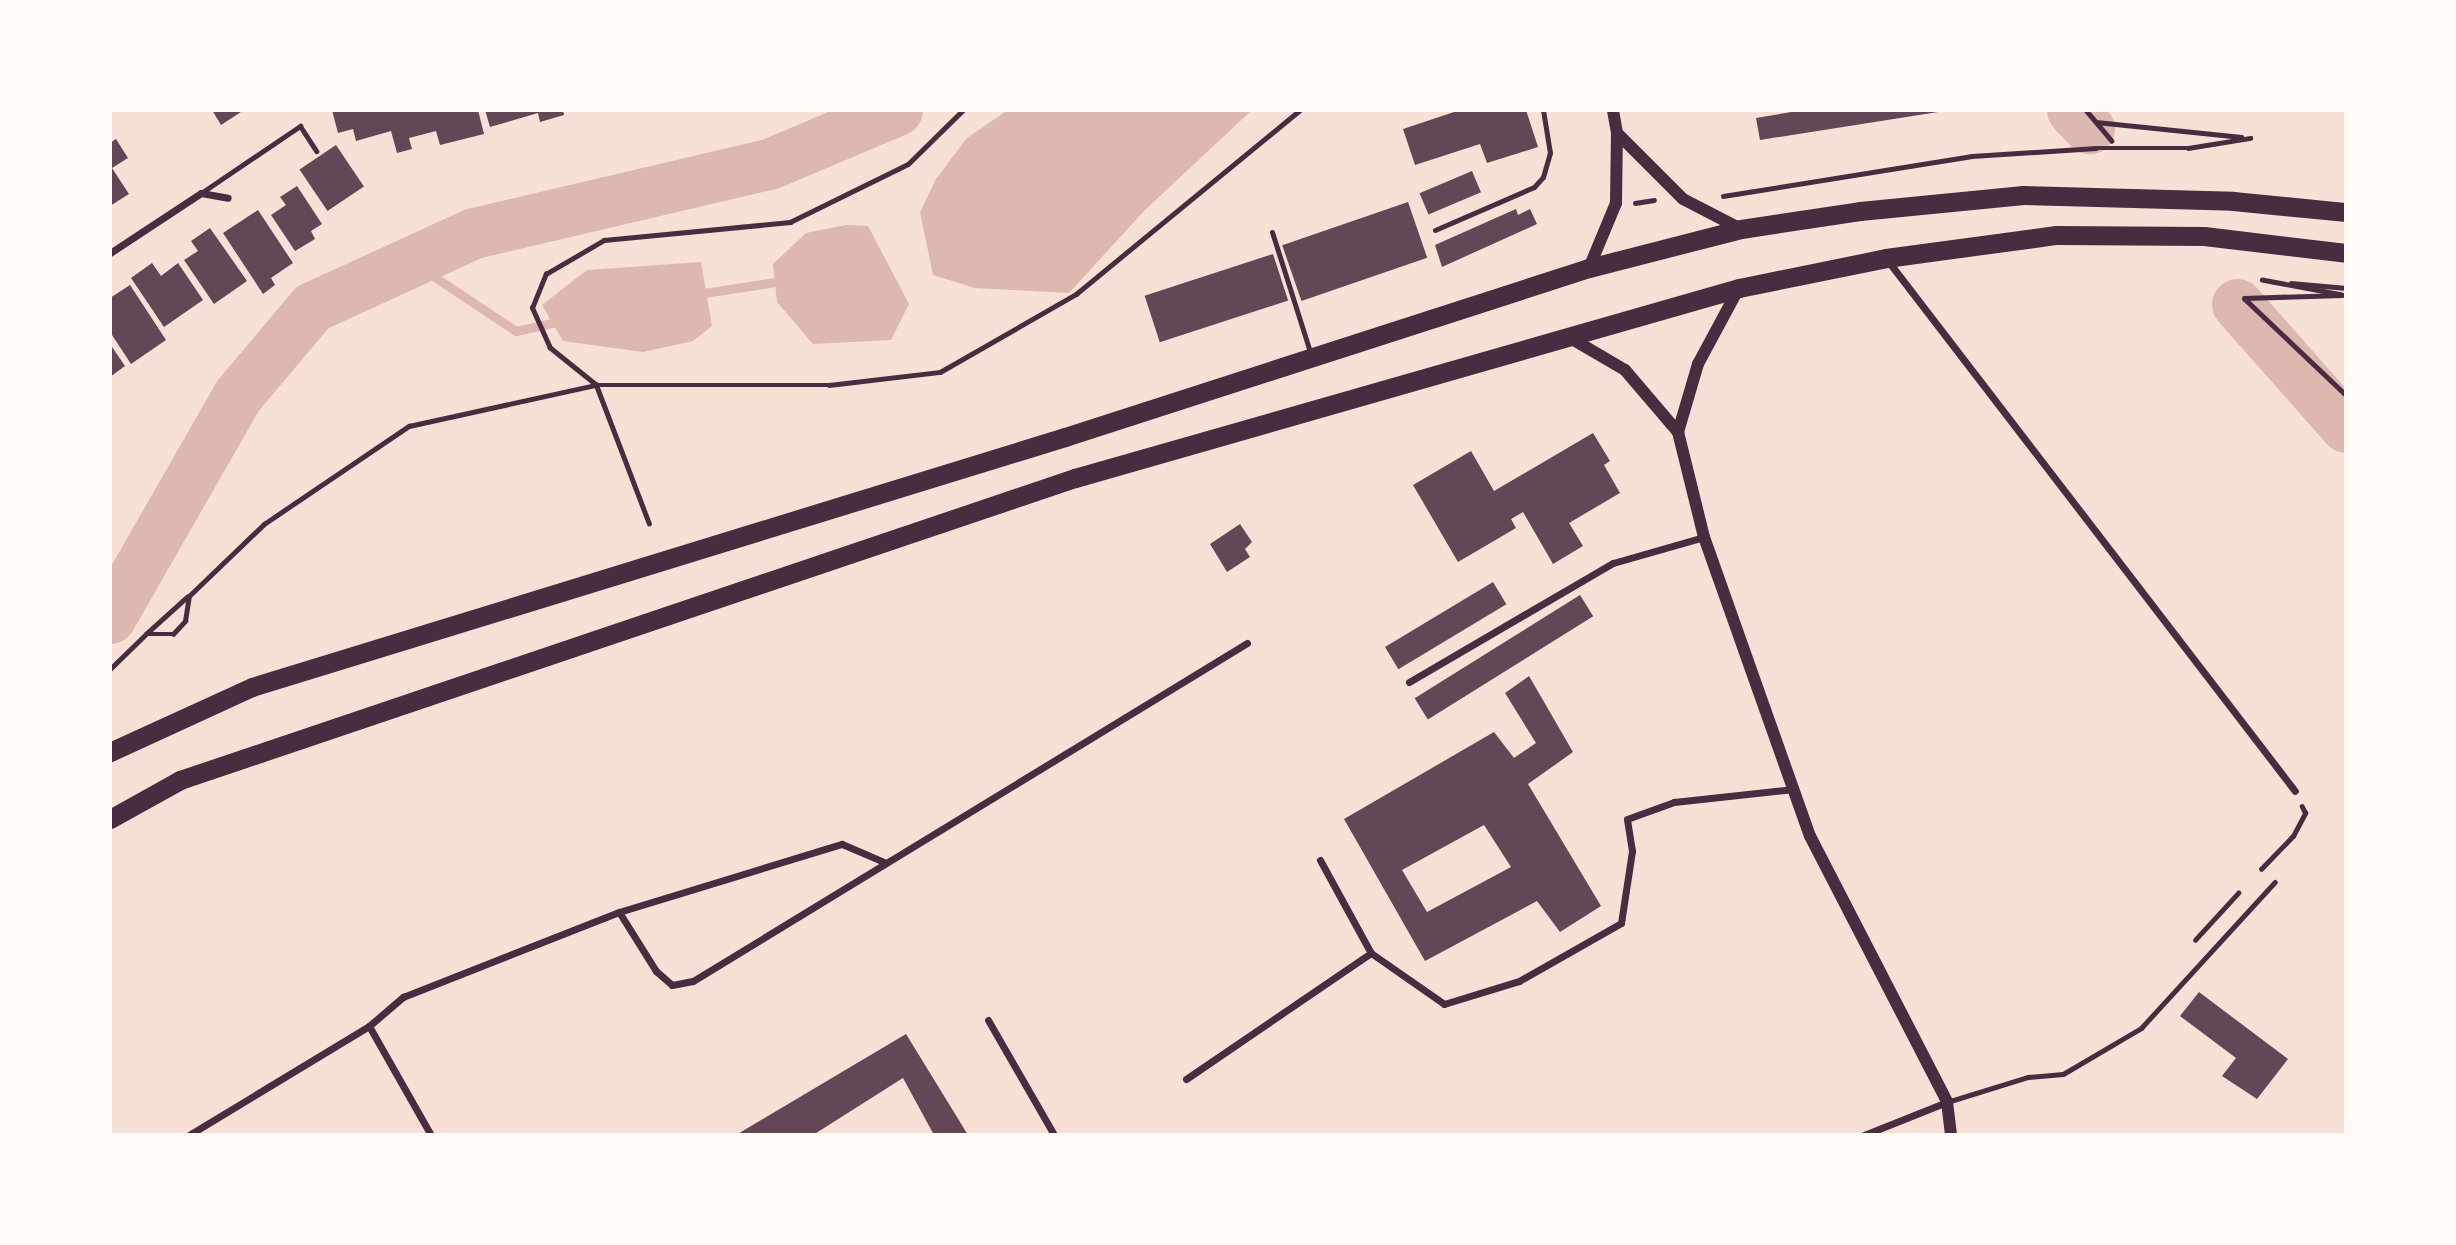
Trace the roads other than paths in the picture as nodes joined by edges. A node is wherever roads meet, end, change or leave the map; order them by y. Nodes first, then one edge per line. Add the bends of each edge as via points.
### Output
1 (1543, 110) edge
2 (1613, 110) edge
3 (1618, 133) junction
4 (316, 151) dead end
5 (201, 192) junction
6 (228, 198) dead end
7 (2346, 212) edge
8 (1741, 229) junction
9 (1435, 230) dead end
10 (1272, 232) dead end
11 (110, 253) edge
12 (2346, 253) edge
13 (1886, 258) junction
14 (1589, 268) junction
15 (1739, 288) junction
16 (1564, 335) junction
17 (1312, 357) junction
18 (1678, 432) junction
19 (1704, 537) junction
20 (1247, 643) dead end
21 (1409, 682) dead end
22 (110, 752) edge
23 (1795, 789) junction
24 (2295, 791) road end
25 (110, 819) edge
26 (1320, 860) dead end
27 (884, 862) junction
28 (2274, 882) dead end
29 (619, 912) junction
30 (1371, 953) junction
31 (988, 1020) dead end
32 (369, 1026) junction
33 (1186, 1079) dead end
34 (1947, 1102) junction
35 (189, 1135) edge
36 (431, 1135) edge
37 (1054, 1135) edge
38 (1864, 1135) edge
39 (1951, 1135) edge

1 - 9 lane via 1550,153 1543,177 1534,187
2 - 3 street
3 - 8 street via 1683,198
3 - 14 street via 1616,203
4 - 5 lane via 300,126
5 - 6 street
5 - 11 street
7 - 8 highway via 2234,201 2023,195 1860,211
8 - 14 highway
10 - 17 lane
12 - 13 highway via 2204,236 2056,235
13 - 15 highway
13 - 24 street
14 - 17 highway
15 - 16 highway
15 - 18 street via 1698,364
16 - 18 street via 1625,370
16 - 25 highway via 1075,478 657,615 180,780
17 - 22 highway via 253,687
18 - 19 street
19 - 21 street via 1613,563
19 - 23 street
20 - 27 street
23 - 30 street via 1674,802 1628,819 1632,850 1621,923 1519,981 1444,1004
23 - 34 street via 1810,836
26 - 30 street
27 - 29 street via 842,844
27 - 29 street via 693,981 671,985 656,971
28 - 34 lane via 2141,1028 2063,1074 2028,1077
29 - 32 street via 402,997
30 - 33 street
31 - 37 street
32 - 35 street
32 - 36 street
34 - 38 street
34 - 39 street

